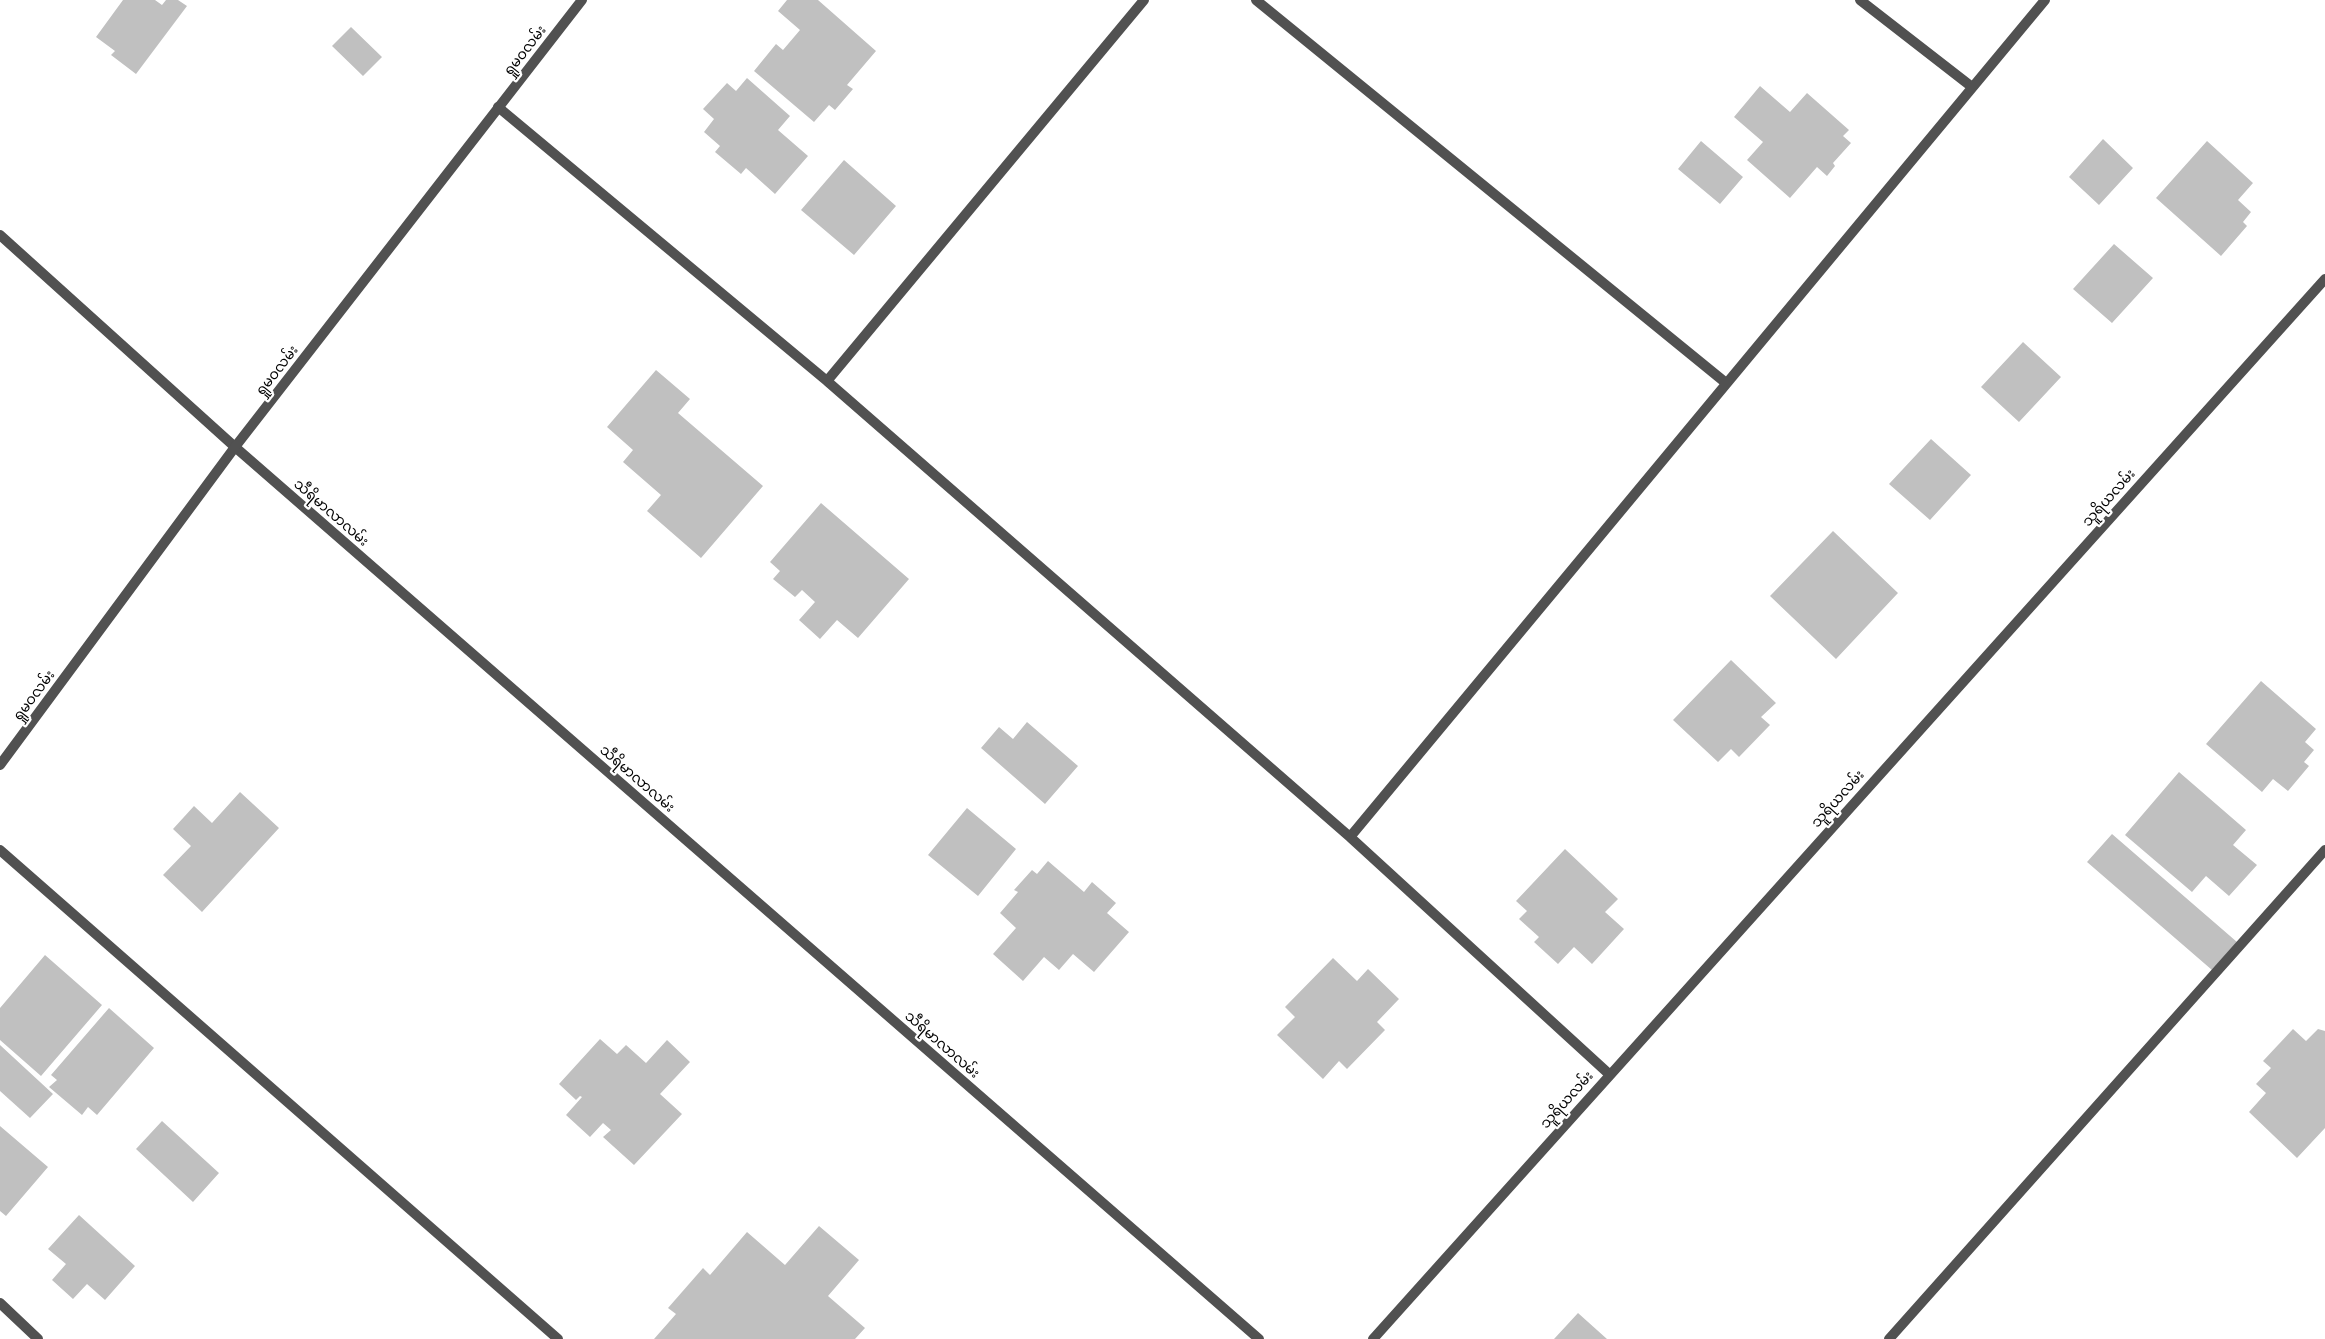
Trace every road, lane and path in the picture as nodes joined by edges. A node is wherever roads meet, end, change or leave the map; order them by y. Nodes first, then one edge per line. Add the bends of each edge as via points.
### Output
1 (582, 0) edge
2 (1144, 0) edge
3 (1256, 0) edge
4 (1860, 0) edge
5 (2045, 0) edge
6 (1972, 87) junction
7 (498, 107) junction
8 (0, 235) edge
9 (2325, 279) edge
10 (828, 381) junction
11 (1726, 383) junction
12 (235, 448) junction
13 (0, 764) edge
14 (1350, 837) junction
15 (0, 850) edge
16 (2325, 850) edge
17 (1609, 1074) junction
18 (0, 1303) edge
19 (38, 1339) edge
20 (558, 1339) edge
21 (1259, 1339) edge
22 (1372, 1339) edge
23 (1889, 1339) edge

1 - 7 street, ရှုမဝလမ်း
2 - 10 street
3 - 11 street
4 - 6 street
5 - 6 street
6 - 11 street
7 - 10 street
7 - 12 street, ရှုမဝလမ်း
8 - 12 street, သီရိမာလာလမ်း
9 - 17 street, သူရိယလမ်း
10 - 14 street
11 - 14 street
12 - 13 street, ရှုမဝလမ်း
12 - 21 street, သီရိမာလာလမ်း
14 - 17 street
15 - 20 street
16 - 23 street
17 - 22 street, သူရိယလမ်း
18 - 19 street

